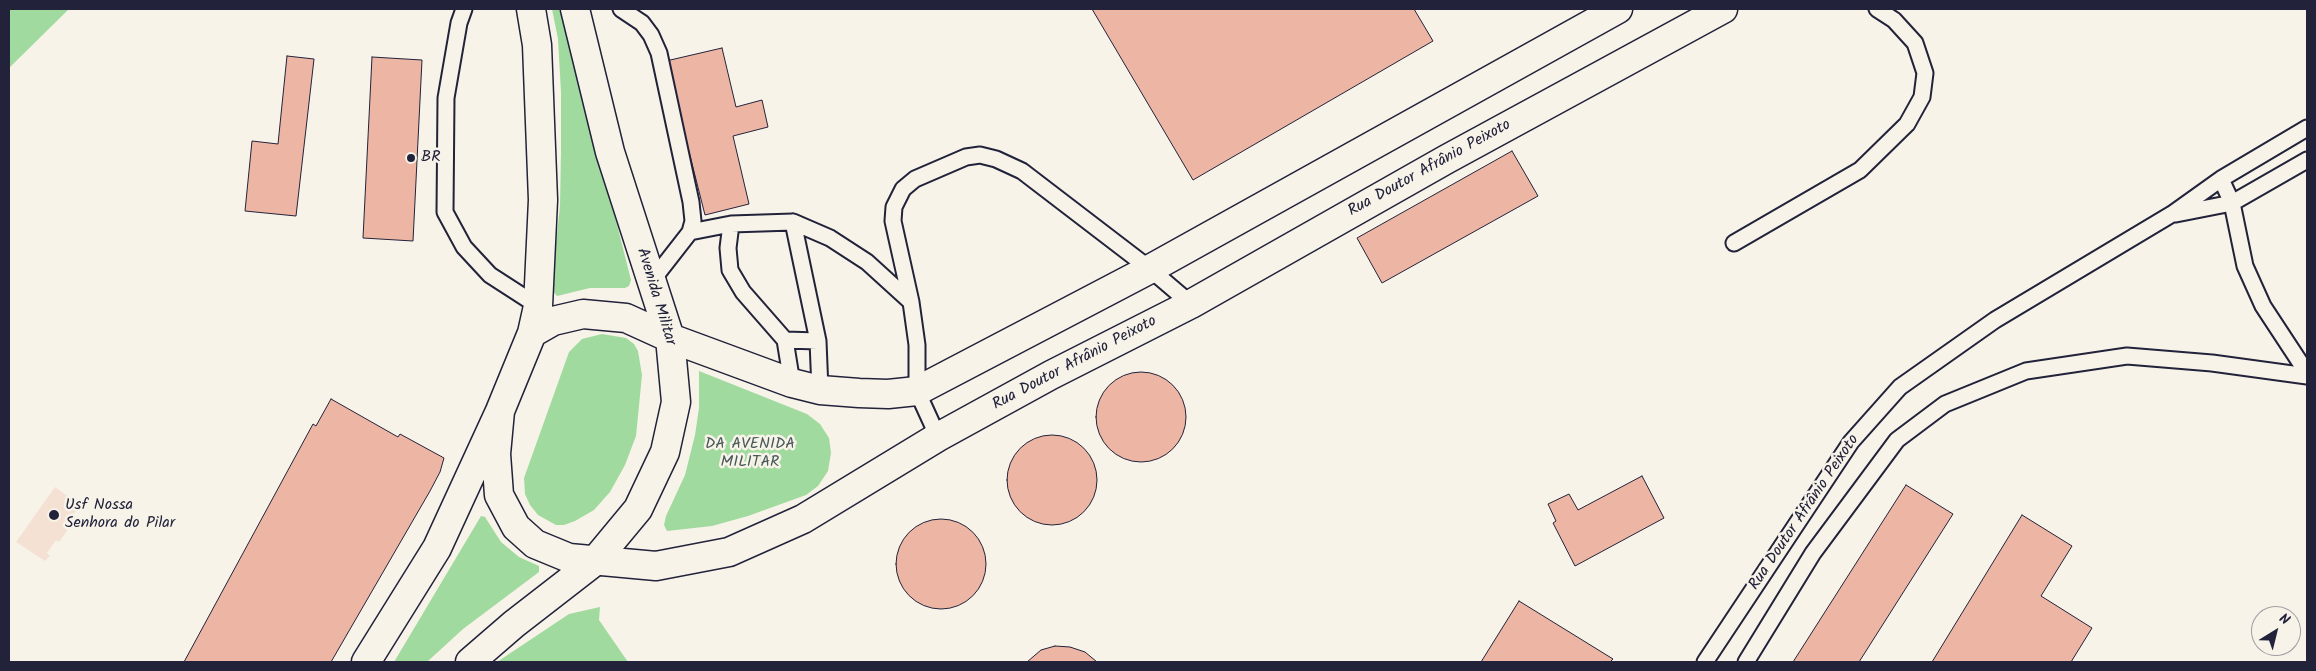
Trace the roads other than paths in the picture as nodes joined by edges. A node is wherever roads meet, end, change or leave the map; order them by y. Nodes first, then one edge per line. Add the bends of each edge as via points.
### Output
1 (464, 9) edge
2 (531, 9) edge
3 (575, 9) edge
4 (621, 9) edge
5 (1618, 9) edge
6 (1723, 9) edge
7 (1877, 9) edge
8 (2307, 128) edge
9 (2307, 160) edge
10 (2221, 179) junction
11 (2232, 203) junction
12 (2172, 214) junction
13 (793, 222) junction
14 (731, 224) junction
15 (690, 232) junction
16 (1734, 244) dead end
17 (1150, 269) junction
18 (651, 282) junction
19 (911, 302) junction
20 (1191, 304) junction
21 (538, 306) junction
22 (532, 333) junction
23 (670, 338) junction
24 (785, 340) junction
25 (818, 341) junction
26 (2307, 374) edge
27 (792, 383) junction
28 (820, 390) junction
29 (917, 391) junction
30 (500, 411) junction
31 (938, 437) junction
32 (594, 562) junction
33 (366, 662) edge
34 (470, 662) edge
35 (1705, 662) edge
36 (1746, 662) edge

1 - 21 lane via 446,98 445,212 464,247 490,275
2 - 21 street via 537,45 543,200
3 - 18 street, Avenida Militar via 610,152
4 - 15 lane via 642,23 658,53 691,202
5 - 17 street
6 - 20 street, Rua Doutor Afrânio Peixoto via 1447,159
7 - 16 lane via 1894,20 1914,43 1926,73 1922,97 1907,124 1860,170
8 - 10 lane, Rua Doutor Afrânio Peixoto
9 - 11 lane, Rua Doutor Afrânio Peixoto
10 - 11 lane, Rua Doutor Afrânio Peixoto
10 - 12 lane, Rua Doutor Afrânio Peixoto
11 - 12 lane, Rua Doutor Afrânio Peixoto
11 - 26 lane, Rua Doutor Afrânio Peixoto via 2245,266 2263,306
12 - 35 lane, Rua Doutor Afrânio Peixoto via 1995,320 1900,387 1851,442
13 - 14 lane
13 - 19 lane via 830,238 867,262
13 - 25 lane
14 - 15 lane
14 - 24 lane via 730,270 743,292
15 - 18 lane
17 - 19 lane via 1022,172 980,155 966,157 915,179 903,189 894,207 893,221
17 - 20 lane
17 - 29 street
18 - 23 street, Avenida Militar
19 - 29 lane via 917,345
20 - 31 street, Rua Doutor Afrânio Peixoto
21 - 22 street
22 - 23 street via 553,321 583,314 626,318
22 - 30 street
23 - 27 street
23 - 32 street, Avenida Militar via 676,402 665,452 638,509
24 - 25 lane
24 - 27 lane
25 - 28 lane
26 - 36 lane, Rua Doutor Afrânio Peixoto via 2127,356 2026,371 1945,404 1897,440 1812,554
27 - 28 street
28 - 29 street via 888,394
29 - 31 lane
30 - 32 street, Rua Doutor Afrânio Peixoto via 496,454 499,495 516,527 535,544 569,558
30 - 33 street via 437,548
31 - 32 street, Rua Doutor Afrânio Peixoto via 803,519 728,552 656,566
32 - 34 street, Avenida Militar

